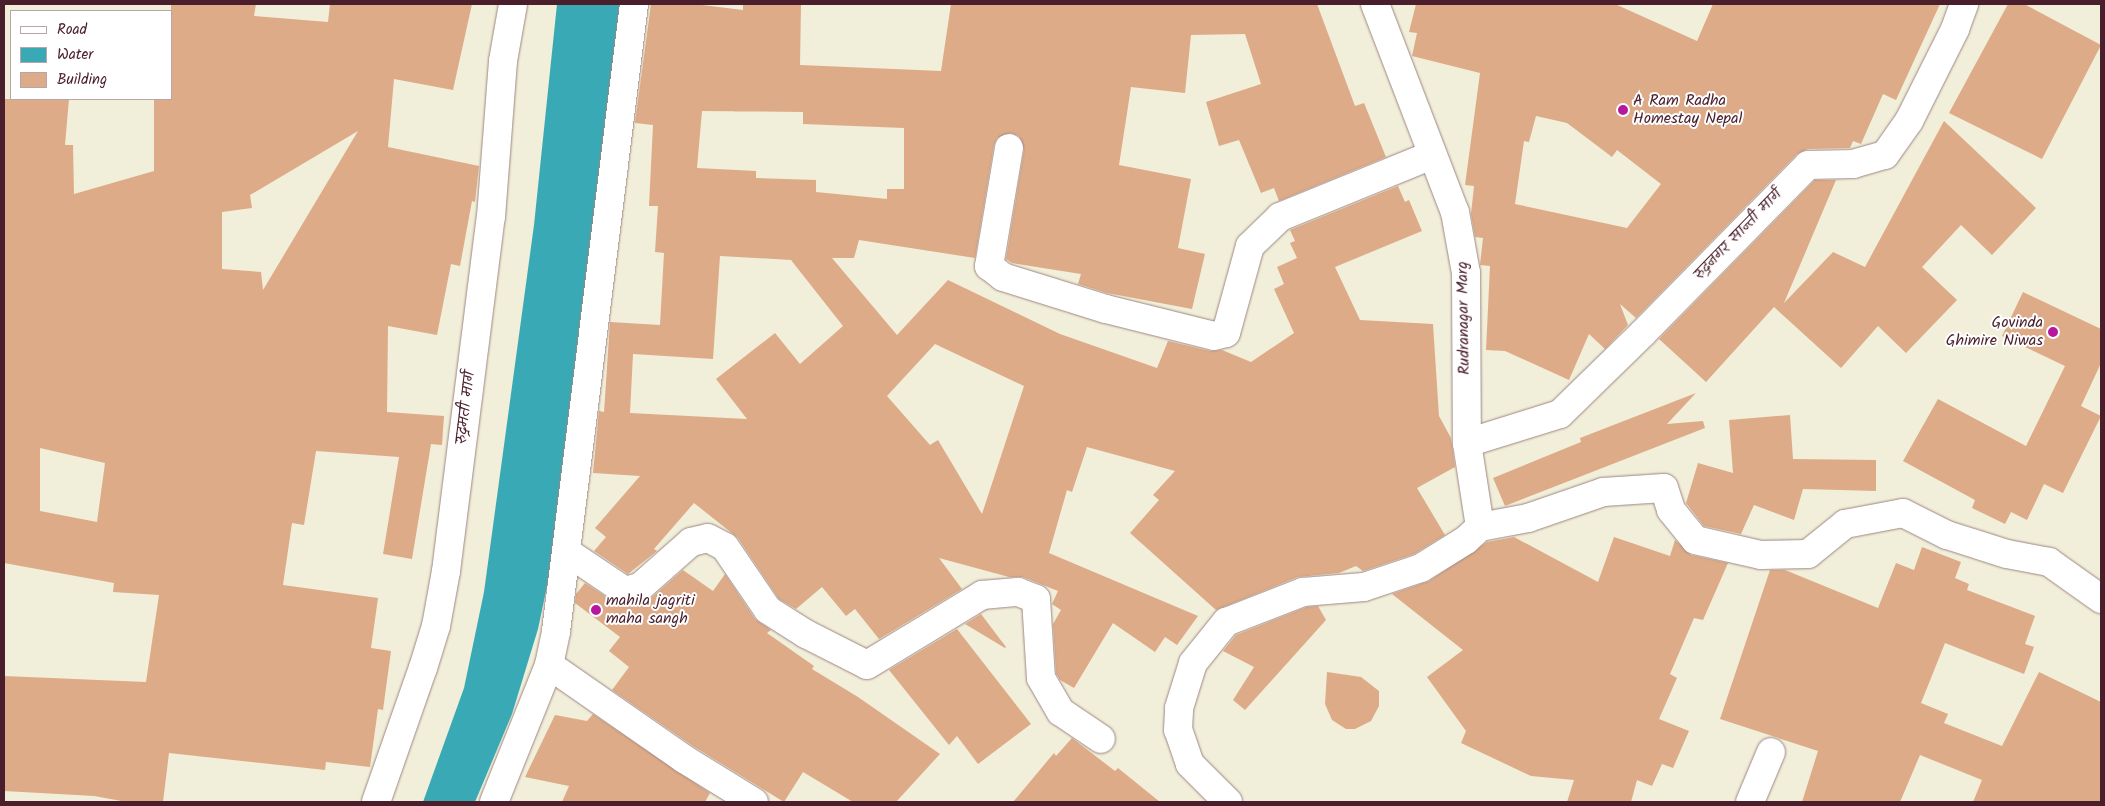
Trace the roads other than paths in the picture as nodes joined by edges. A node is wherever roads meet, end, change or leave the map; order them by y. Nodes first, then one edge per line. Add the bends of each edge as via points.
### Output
1 (513, 4) edge
2 (634, 4) edge
3 (1375, 4) edge
4 (1964, 4) edge
5 (1009, 148) dead end
6 (1432, 155) junction
7 (1467, 443) junction
8 (1480, 526) junction
9 (567, 552) junction
10 (2101, 599) edge
11 (548, 665) junction
12 (1101, 739) dead end
13 (1771, 752) dead end
14 (376, 802) edge
15 (494, 802) edge
16 (754, 802) edge
17 (1228, 802) edge
18 (1750, 802) edge

1 - 14 street, रुद्रमती मार्ग via 503,62 490,217 446,571 428,651
2 - 9 street
3 - 6 street, Rudranagar Marg
4 - 7 street, रुद्रनगर सान्ती मार्ग via 1912,115 1885,155 1852,164 1808,165 1560,414
5 - 6 street via 989,266 1012,280 1106,309 1214,336 1226,333 1250,246 1280,218
6 - 7 street, Rudranagar Marg via 1455,212 1466,273
7 - 8 street, Rudranagar Marg
8 - 10 street via 1528,518 1603,492 1664,488 1671,510 1695,540 1760,555 1808,554 1844,524 1902,513 1947,536 2007,554 2049,562
8 - 17 street via 1466,540 1421,568 1364,588 1303,592 1226,622 1193,663 1179,708 1178,730 1190,764
9 - 11 street
9 - 12 street via 625,591 640,588 691,542 708,538 725,547 768,610 806,634 867,665 982,595 1018,592 1036,600 1041,678 1061,712
11 - 15 street
11 - 16 street via 684,759
13 - 18 street

